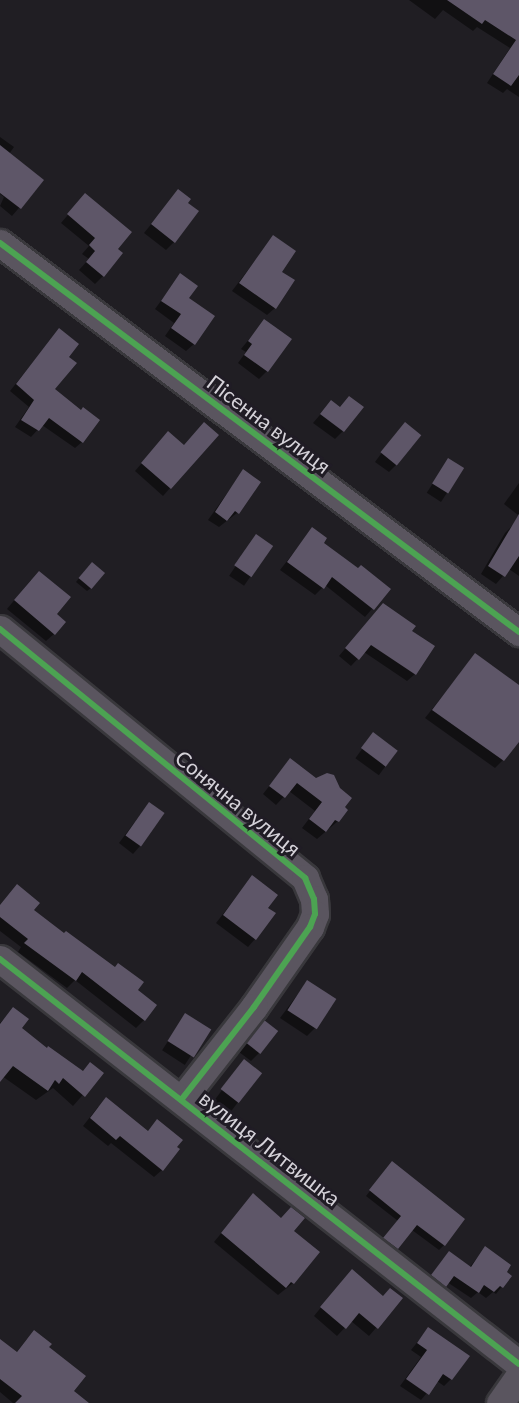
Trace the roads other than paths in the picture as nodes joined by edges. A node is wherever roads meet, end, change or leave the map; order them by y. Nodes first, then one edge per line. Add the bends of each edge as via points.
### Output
1 (0, 243) edge
2 (0, 629) edge
3 (519, 632) edge
4 (0, 959) edge
5 (181, 1100) junction
6 (519, 1364) edge
7 (519, 1376) edge
8 (500, 1403) edge

1 - 3 street, Пісенна вулиця
2 - 5 street, Сонячна вулиця via 305,878 314,899 315,914 309,927 254,1007
4 - 5 street, вулиця Литвишка
5 - 6 street, вулиця Литвишка
7 - 8 street

